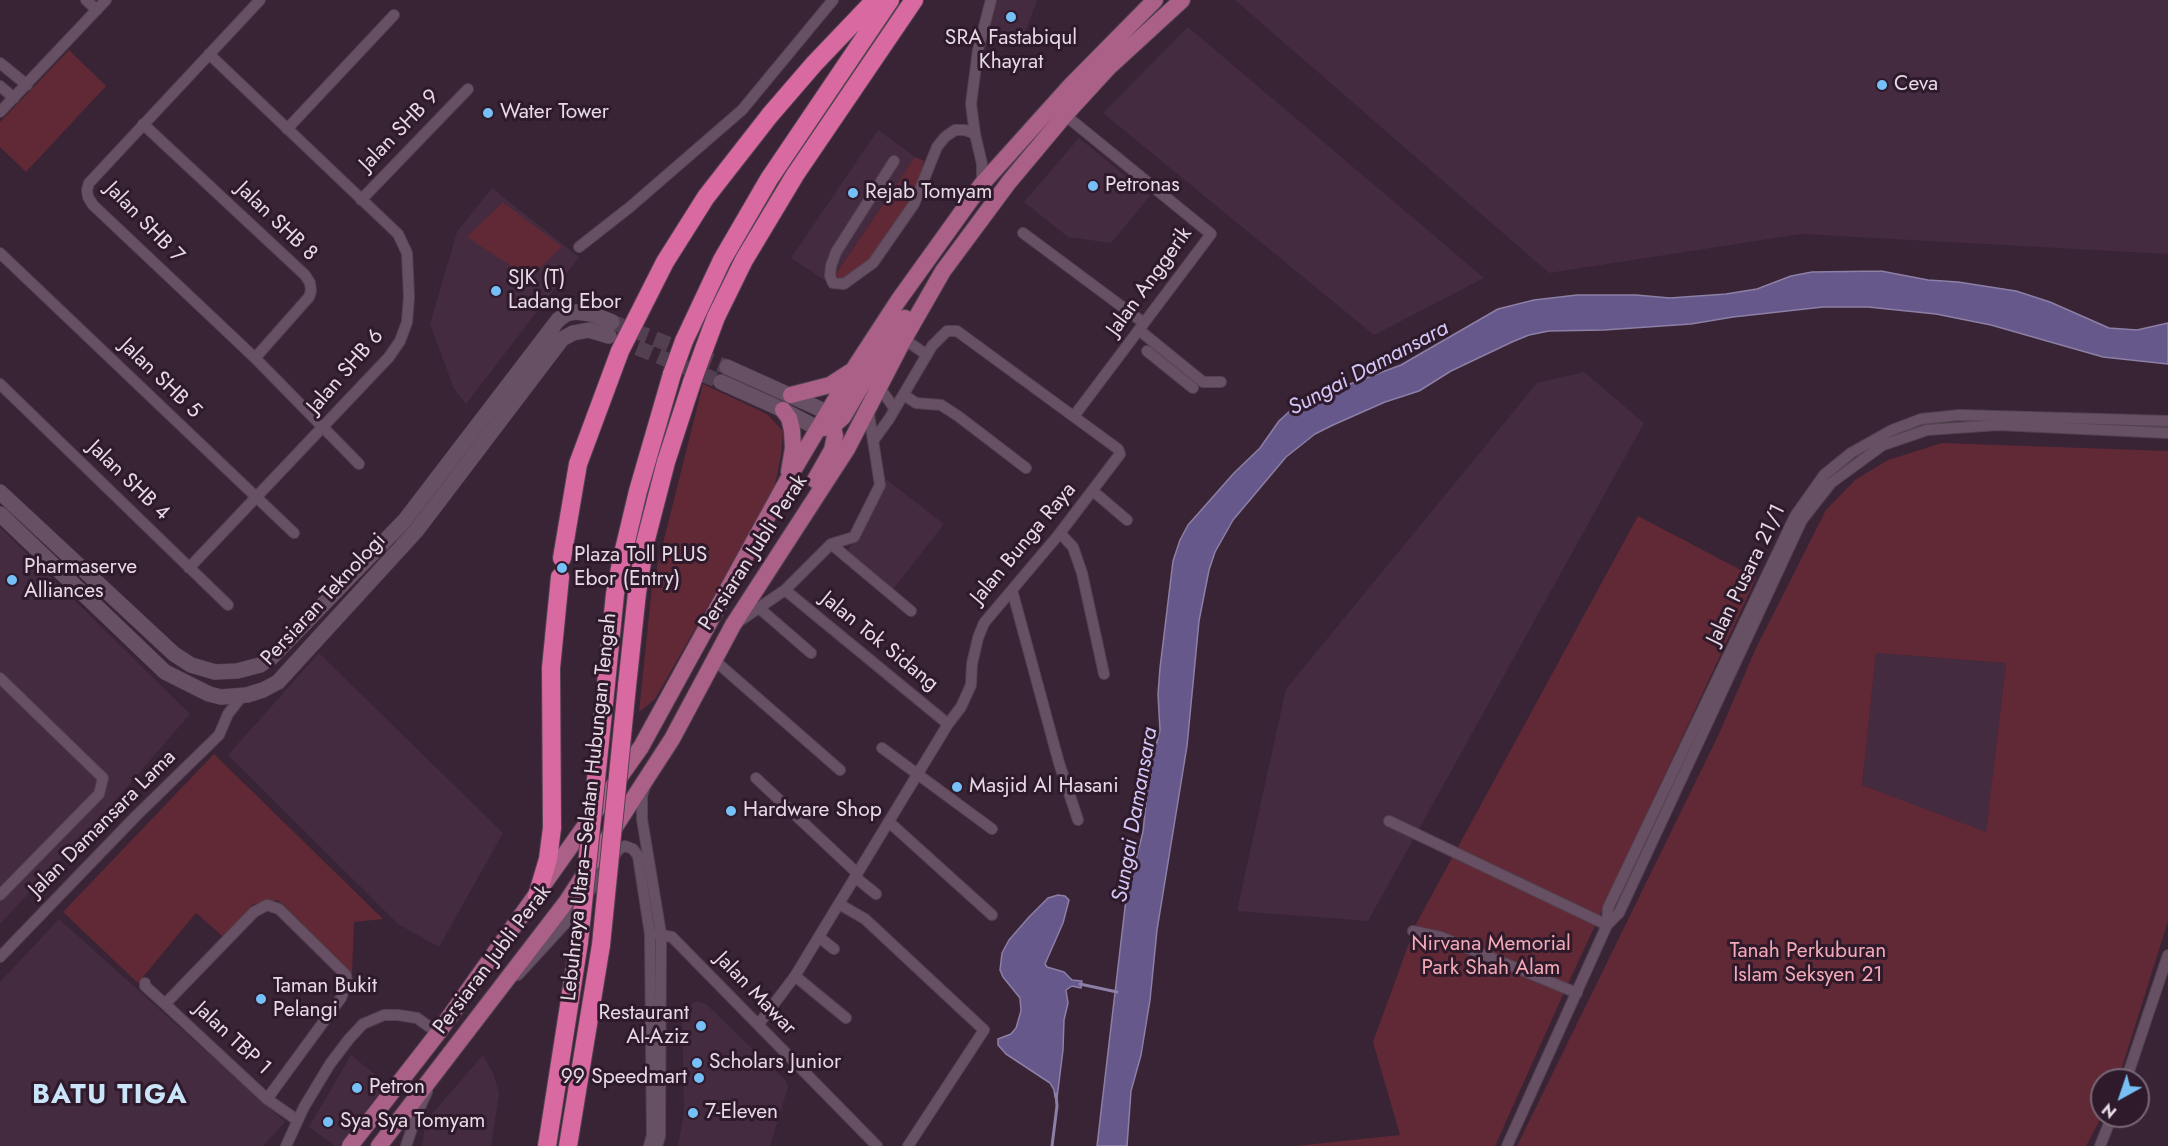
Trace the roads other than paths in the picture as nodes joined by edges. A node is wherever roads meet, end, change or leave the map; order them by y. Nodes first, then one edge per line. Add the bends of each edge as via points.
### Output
1 (86, 0) edge
2 (106, 0) edge
3 (260, 0) edge
4 (833, 0) edge
5 (875, 0) edge
6 (890, 0) edge
7 (914, 0) edge
8 (991, 0) edge
9 (1155, 0) edge
10 (1182, 0) edge
11 (97, 10) junction
12 (394, 15) dead end
13 (209, 54) junction
14 (0, 63) edge
15 (27, 85) junction
16 (0, 86) edge
17 (468, 89) dead end
18 (14, 98) junction
19 (0, 112) edge
20 (1065, 115) junction
21 (144, 124) junction
22 (287, 129) junction
23 (975, 134) junction
24 (894, 161) dead end
25 (982, 184) junction
26 (361, 200) junction
27 (1023, 233) dead end
28 (579, 247) dead end
29 (0, 253) edge
30 (943, 271) junction
31 (1142, 327) junction
32 (904, 339) junction
33 (1147, 351) dead end
34 (927, 355) junction
35 (1163, 357) junction
36 (255, 358) junction
37 (727, 367) tunnel mouth
38 (854, 370) junction
39 (721, 382) tunnel mouth
40 (1221, 382) dead end
41 (0, 384) edge
42 (879, 387) junction
43 (1193, 388) dead end
44 (904, 395) junction
45 (787, 403) junction
46 (868, 408) junction
47 (895, 409) junction
48 (1074, 416) junction
49 (2168, 421) edge
50 (827, 423) junction
51 (324, 428) junction
52 (2168, 433) edge
53 (873, 441) junction
54 (359, 464) dead end
55 (1026, 468) dead end
56 (787, 481) junction
57 (1093, 491) junction
58 (0, 492) edge
59 (256, 498) junction
60 (0, 514) edge
61 (1127, 520) dead end
62 (294, 533) dead end
63 (794, 533) junction
64 (1060, 533) junction
65 (831, 544) junction
66 (562, 558) dead end
67 (189, 568) junction
68 (560, 577) dead end
69 (785, 590) junction
70 (1012, 590) junction
71 (228, 605) dead end
72 (759, 608) junction
73 (911, 611) dead end
74 (733, 625) junction
75 (811, 653) dead end
76 (713, 659) junction
77 (1104, 674) dead end
78 (0, 678) edge
79 (242, 696) junction
80 (221, 697) junction
81 (228, 714) junction
82 (948, 724) junction
83 (882, 748) dead end
84 (651, 769) junction
85 (840, 770) dead end
86 (918, 774) junction
87 (756, 778) dead end
88 (1078, 820) dead end
89 (1389, 821) dead end
90 (889, 822) junction
91 (992, 829) dead end
92 (856, 875) junction
93 (3, 887) edge
94 (876, 894) dead end
95 (537, 896) junction
96 (839, 904) junction
97 (992, 915) dead end
98 (1607, 924) junction
99 (1413, 931) dead end
100 (656, 934) junction
101 (819, 937) junction
102 (834, 949) dead end
103 (2168, 955) edge
104 (0, 957) edge
105 (795, 976) junction
106 (145, 983) dead end
107 (1577, 993) junction
108 (165, 1004) junction
109 (479, 1014) junction
110 (846, 1018) dead end
111 (758, 1025) junction
112 (438, 1033) junction
113 (2130, 1068) edge
114 (435, 1075) junction
115 (267, 1099) junction
116 (297, 1120) junction
117 (2107, 1128) edge
118 (286, 1146) edge
119 (350, 1146) edge
120 (379, 1146) edge
121 (406, 1146) edge
122 (547, 1146) edge
123 (568, 1146) edge
124 (649, 1146) edge
125 (657, 1146) edge
126 (877, 1146) edge
127 (908, 1146) edge
128 (1507, 1146) edge
129 (2100, 1146) edge

1 - 11 street
2 - 11 street
3 - 13 street, Jalan SHB 7
4 - 28 street via 742,110
5 - 66 highway via 763,124 706,197 665,262 620,351 578,464
6 - 122 highway, Lebuhraya Utara–Selatan Hubungan Tengah, bridge via 769,179 722,260 672,374 638,491 615,594 579,942
7 - 123 highway, Lebuhraya Utara–Selatan Hubungan Tengah, bridge via 795,175 739,269 716,317 666,462 637,593 601,945
8 - 23 street via 978,50 971,104
9 - 25 main road, Persiaran Jubli Perak
10 - 20 main road, Persiaran Jubli Perak via 1109,67
11 - 15 street
12 - 22 street
13 - 21 street, Jalan SHB 7
13 - 22 street, Jalan SHB 6
14 - 15 street
15 - 18 street
16 - 18 street
17 - 26 street, Jalan SHB 9
18 - 19 street
20 - 30 main road, Persiaran Jubli Perak via 1008,182
20 - 31 street, Jalan Anggerik via 1211,234
21 - 36 street, Jalan SHB 8 via 310,283 309,297
21 - 36 street, Jalan SHB 7 via 89,183 88,197
22 - 26 street, Jalan SHB 6
23 - 24 street via 955,130 945,137 937,147 914,204 873,263 843,284 833,283 830,276 836,252
23 - 25 street
25 - 38 main road, Persiaran Jubli Perak
26 - 51 street, Jalan SHB 6 via 398,234 406,253 407,322 389,357
27 - 31 street
29 - 59 street, Jalan SHB 5
30 - 32 main road, Persiaran Jubli Perak
30 - 50 main road via 888,341 843,417
31 - 35 street
31 - 48 street, Jalan Anggerik
32 - 34 street
32 - 42 main road, Persiaran Jubli Perak
33 - 35 street
34 - 44 street, Jalan Bunga Raya
34 - 48 street, Jalan Bunga Raya via 940,336 957,330
35 - 40 street via 1203,382
35 - 43 street
36 - 51 street, Jalan SHB 7
37 - 45 main road
38 - 45 main road
38 - 50 main road, Persiaran Jubli Perak
39 - 45 main road
41 - 67 street, Jalan SHB 4
42 - 46 main road, Persiaran Jubli Perak
42 - 47 street
44 - 47 street, Jalan Bunga Raya
44 - 55 street via 916,403 941,405
45 - 50 main road
45 - 56 main road via 793,448
46 - 53 street
46 - 63 main road, Persiaran Jubli Perak
47 - 53 street, Jalan Bunga Raya
48 - 57 street, Jalan Bunga Raya via 1120,454
49 - 98 street, Jalan Pusara 21/1 via 1960,415 1921,419 1851,453 1824,476 1795,516 1608,908
50 - 56 main road, Persiaran Jubli Perak
50 - 63 main road via 835,436 832,450 803,502
51 - 54 street, Jalan SHB 7
51 - 59 street, Jalan SHB 6
52 - 98 street, Jalan Pusara 21/1 via 1998,425 1927,429 1883,445 1831,483 1802,520 1619,913
53 - 65 street via 880,485 854,537
56 - 95 main road, Persiaran Jubli Perak via 641,747
57 - 61 street
57 - 64 street, Jalan Bunga Raya
58 - 79 main road, Persiaran Teknologi via 174,654 191,665 215,672 237,671 272,657 405,520 558,320 576,312 592,314 611,329 573,333 562,339 410,538 278,682
59 - 62 street, Jalan SHB 5
59 - 67 street, Jalan SHB 6
60 - 80 main road, Persiaran Teknologi via 165,672
63 - 74 main road, Persiaran Jubli Perak
64 - 70 street, Jalan Bunga Raya
64 - 77 street via 1073,547 1082,573
65 - 69 street
65 - 73 street
67 - 71 street, Jalan SHB 4
68 - 95 highway via 551,668 552,828
69 - 72 street
69 - 82 street, Jalan Tok Sidang
70 - 82 street, Jalan Bunga Raya via 984,623 972,664 971,685
70 - 88 street
72 - 74 street
72 - 75 street
74 - 76 main road, Persiaran Jubli Perak
76 - 84 main road, Persiaran Jubli Perak via 672,739
76 - 85 street
78 - 93 street via 103,778 99,794
79 - 80 main road, Persiaran Teknologi
79 - 81 street, Jalan Damansara Lama
80 - 81 street
81 - 104 street, Jalan Damansara Lama via 219,735
82 - 86 street, Jalan Bunga Raya
83 - 86 street
84 - 100 street via 642,796 642,819
84 - 109 main road, Persiaran Jubli Perak via 567,901
86 - 90 street, Jalan Bunga Raya
86 - 91 street
87 - 92 street
89 - 98 street
90 - 92 street, Jalan Bunga Raya
90 - 97 street
92 - 94 street
92 - 96 street, Jalan Bunga Raya
95 - 112 main road, Persiaran Jubli Perak
96 - 101 street, Jalan Bunga Raya
96 - 127 street via 865,919 984,1030
98 - 107 street, Jalan Pusara 21/1
99 - 107 street via 1441,937
100 - 109 street via 638,856 625,846 574,914
100 - 111 street, Jalan Mawar via 672,937
100 - 124 street
100 - 125 street via 660,1125
101 - 102 street
101 - 105 street, Jalan Bunga Raya
103 - 113 street
105 - 110 street
105 - 111 street, Jalan Bunga Raya
106 - 108 street, Jalan TBP 1
107 - 128 street, Jalan Pusara 21/1
108 - 115 street, Jalan TBP 1
108 - 115 street via 254,912 267,905 279,909 346,975 347,983 341,998
109 - 114 main road, Persiaran Jubli Perak
111 - 126 street, Jalan Mawar
112 - 116 street via 417,1018 398,1015 384,1015 363,1024 330,1064
112 - 119 main road, Persiaran Jubli Perak
114 - 120 main road, Persiaran Jubli Perak
114 - 121 street
115 - 116 street, Jalan TBP 1
116 - 118 street
117 - 129 street

